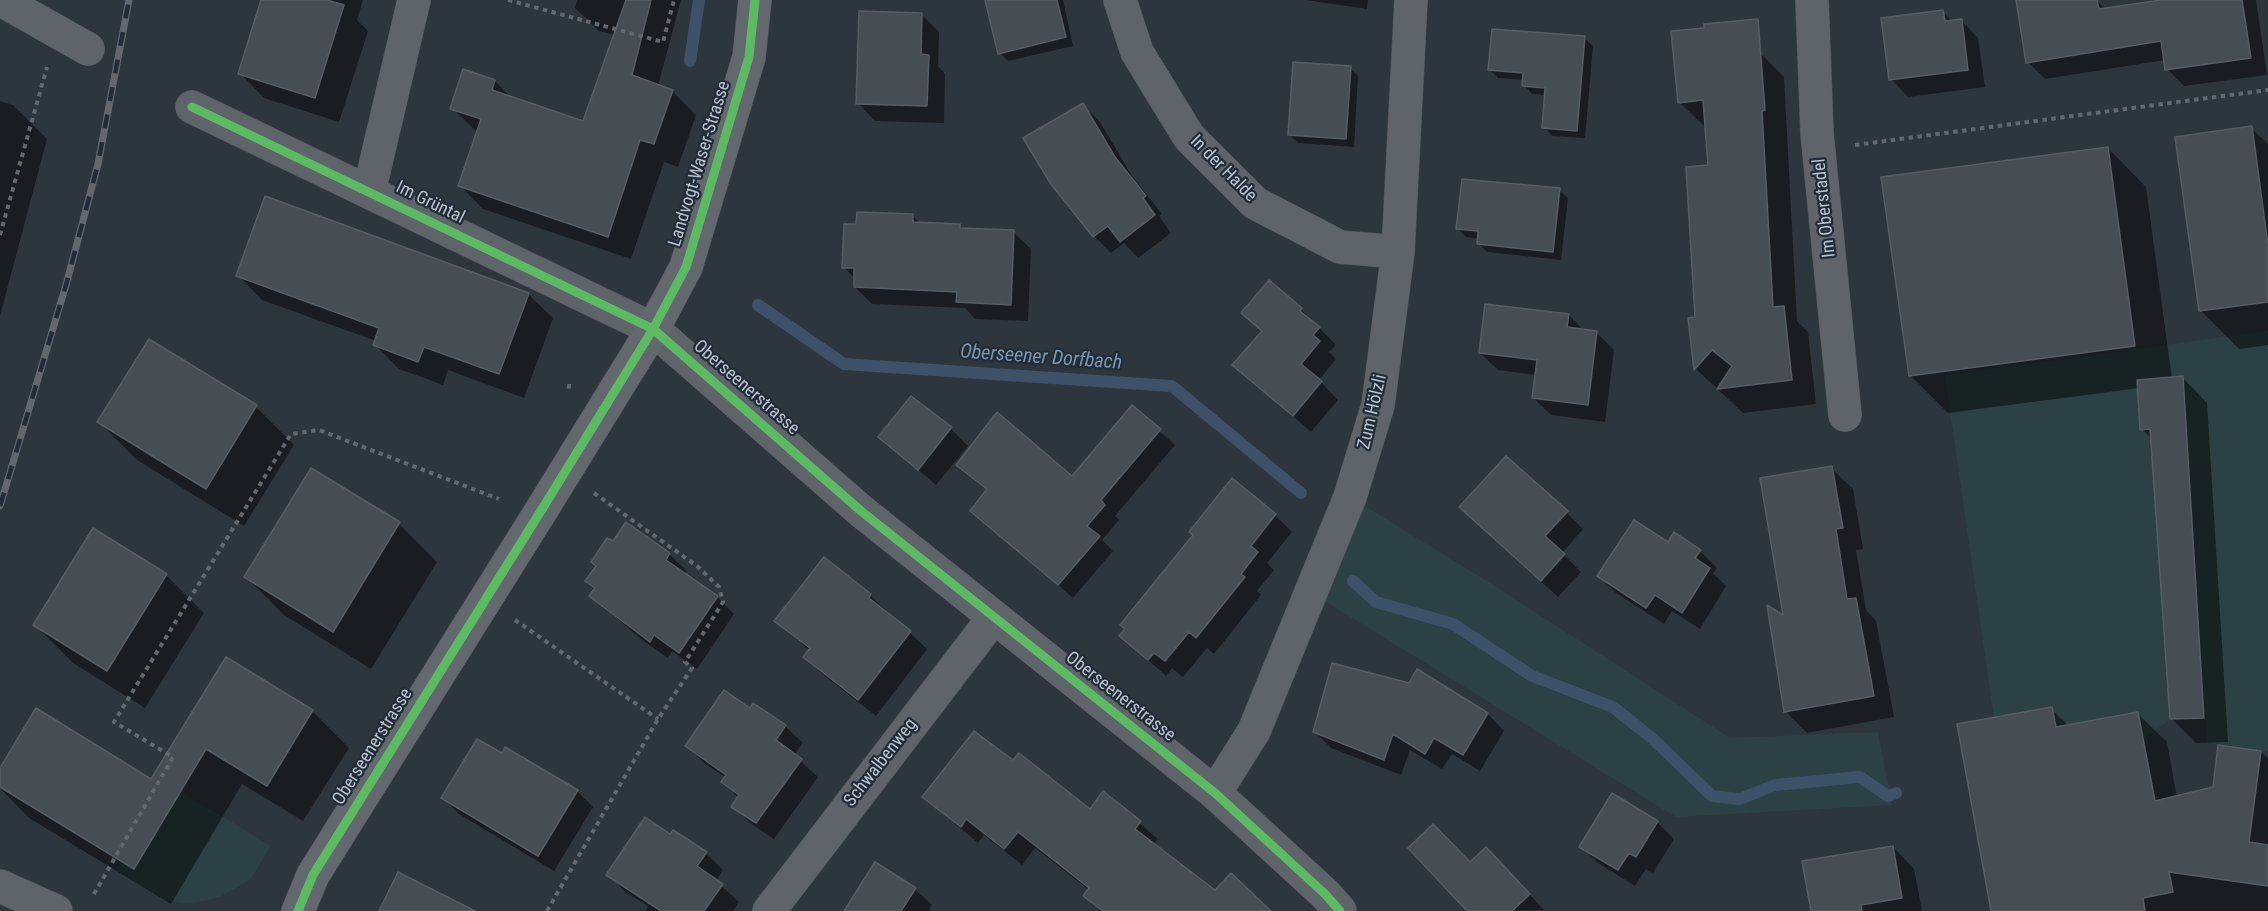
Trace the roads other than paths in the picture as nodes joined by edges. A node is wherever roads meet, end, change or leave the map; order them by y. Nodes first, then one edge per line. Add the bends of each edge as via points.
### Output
1 (1, 0) edge
2 (414, 0) edge
3 (755, 0) edge
4 (1120, 0) edge
5 (1411, 0) edge
6 (1812, 0) edge
7 (88, 49) dead end
8 (192, 107) dead end
9 (369, 192) junction
10 (1398, 252) junction
11 (652, 329) junction
12 (1845, 415) dead end
13 (994, 617) junction
14 (1215, 793) junction
15 (0, 886) edge
16 (56, 911) edge
17 (298, 911) edge
18 (769, 911) edge
19 (1340, 911) edge

1 - 7 street
2 - 9 street, Im Grüntal
3 - 11 street, Landvogt-Waser-Strasse via 749,57 686,267
4 - 10 street, In der Halde via 1137,52 1189,137 1255,203 1340,248
5 - 10 street, Zum Hölzli
6 - 12 street, Im Oberstadel via 1817,134
8 - 9 street, Im Grüntal
9 - 11 street, Im Grüntal
10 - 14 street, Zum Hölzli via 1378,405 1350,497 1254,731
11 - 13 street, Oberseenerstrasse via 861,511
11 - 17 street, Oberseenerstrasse via 313,875
13 - 14 street, Oberseenerstrasse
13 - 18 street, Schwalbenweg
14 - 19 street, Oberseenerstrasse
15 - 16 street

